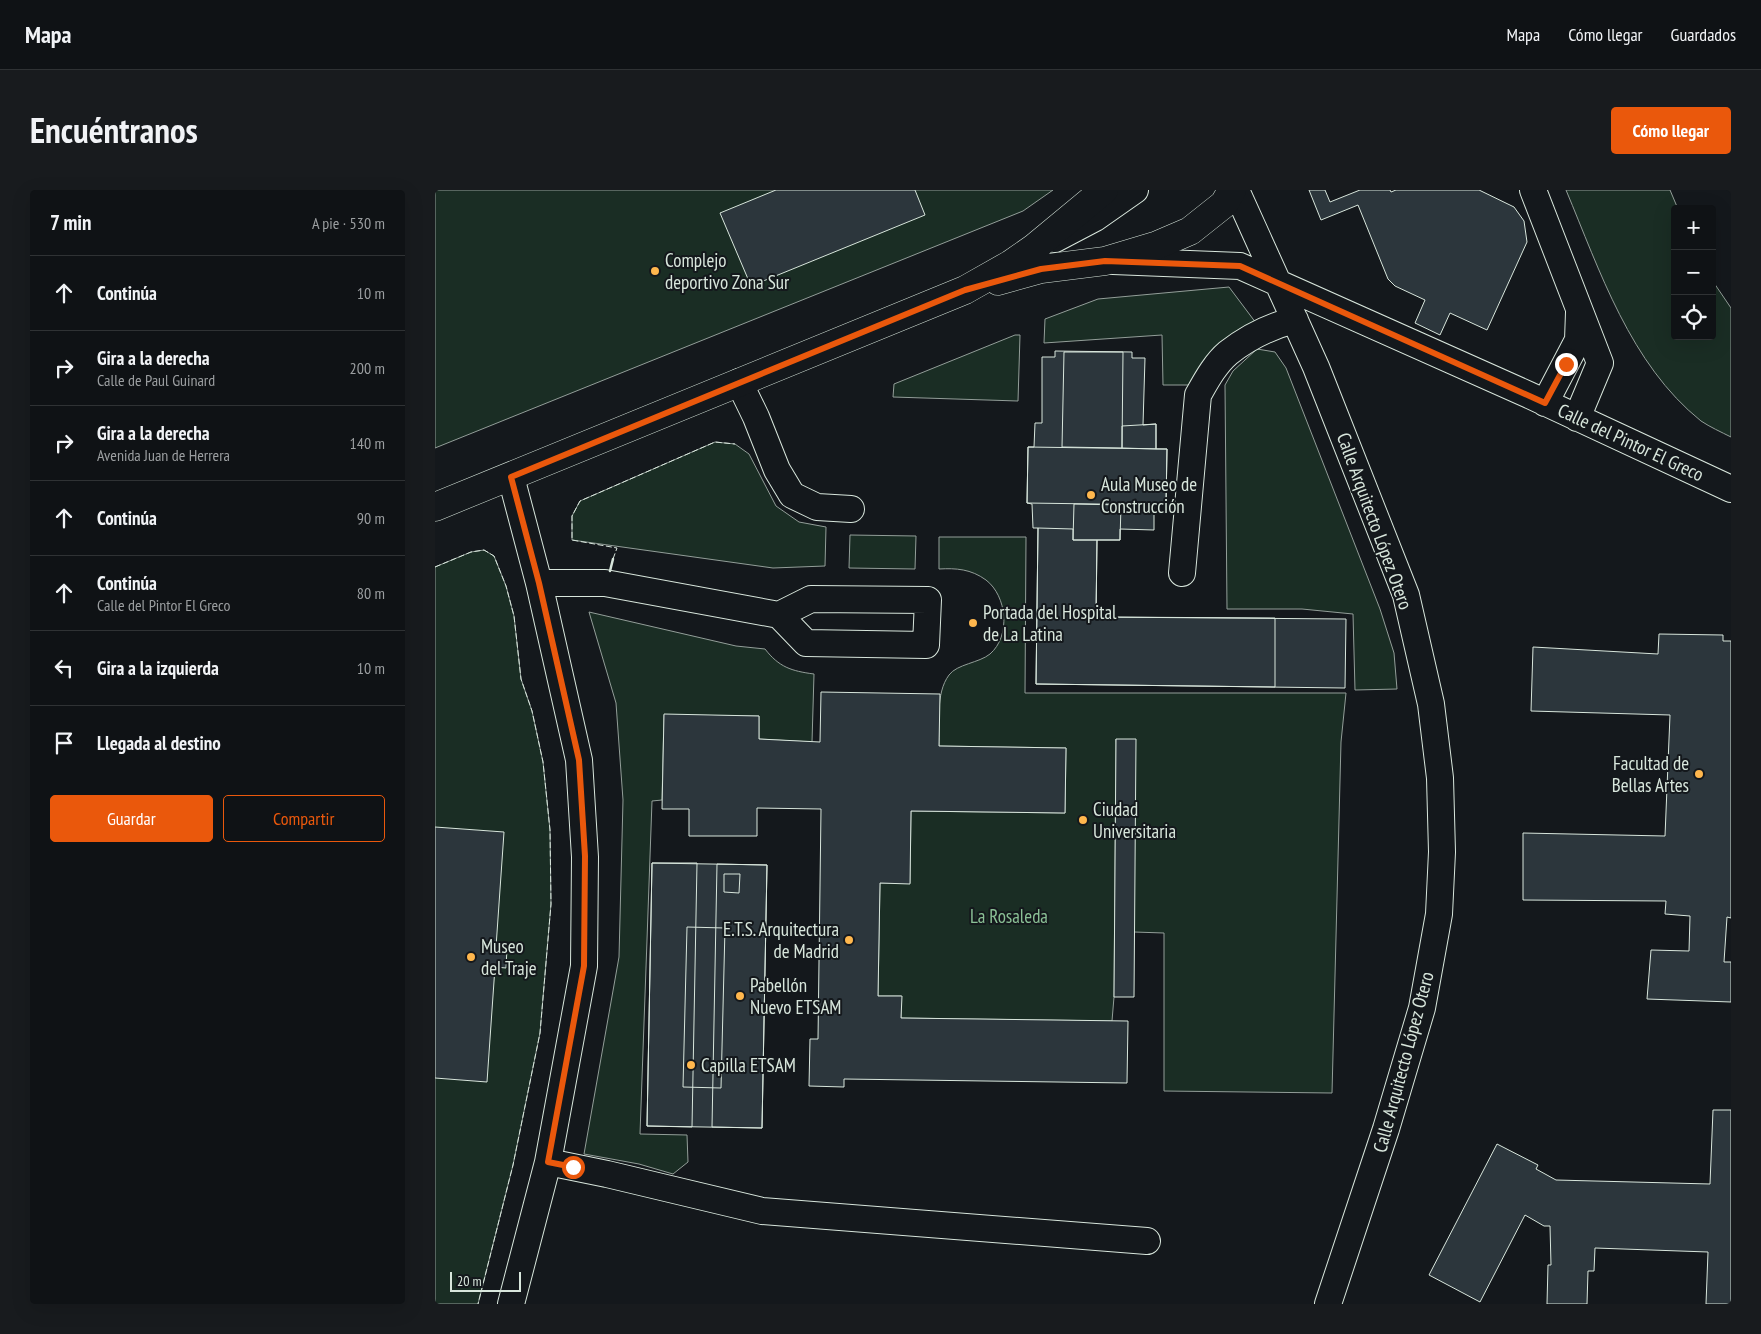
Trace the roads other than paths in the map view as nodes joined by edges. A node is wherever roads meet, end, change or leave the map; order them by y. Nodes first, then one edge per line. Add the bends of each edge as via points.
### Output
1 (1104, 190) edge
2 (1135, 190) edge
3 (1231, 190) edge
4 (1236, 190) edge
5 (1533, 190) edge
6 (1034, 248) junction
7 (1105, 261) junction
8 (1277, 284) junction
9 (965, 290) junction
10 (1579, 306) junction
11 (1339, 311) junction
12 (1300, 332) junction
13 (739, 382) junction
14 (1545, 403) junction
15 (1577, 418) junction
16 (511, 477) junction
17 (1731, 489) edge
18 (435, 507) edge
19 (851, 509) dead end
20 (1182, 572) dead end
21 (539, 583) junction
22 (779, 615) junction
23 (548, 1162) junction
24 (1147, 1241) dead end
25 (511, 1304) edge
26 (1328, 1304) edge

1 - 6 main road
2 - 6 street via 1095,218
3 - 7 main road via 1224,204 1190,231
4 - 8 street, Calle Arquitecto López Otero
5 - 10 street
6 - 9 main road
7 - 8 street, Calle del Pintor El Greco via 1240,266
7 - 9 main road via 1041,269
8 - 11 street, Calle del Pintor El Greco
8 - 12 street, Calle Arquitecto López Otero
9 - 13 main road
10 - 14 street via 1577,340
10 - 15 street via 1600,364
11 - 12 street
11 - 14 street, Calle del Pintor El Greco
12 - 20 street via 1273,326 1227,354 1198,395
12 - 26 street, Calle Arquitecto López Otero via 1406,595 1431,704 1440,778 1442,852 1439,914 1422,1008
13 - 16 main road
13 - 19 street via 777,470 792,495 817,507
14 - 15 street, Calle del Pintor El Greco
15 - 17 street, Calle del Pintor El Greco
16 - 18 main road
16 - 21 street
21 - 22 street via 605,583
21 - 23 street via 579,760 585,856 584,966
22 - 22 street via 806,643 926,645 928,600 811,598
23 - 24 street via 762,1211
23 - 25 street

